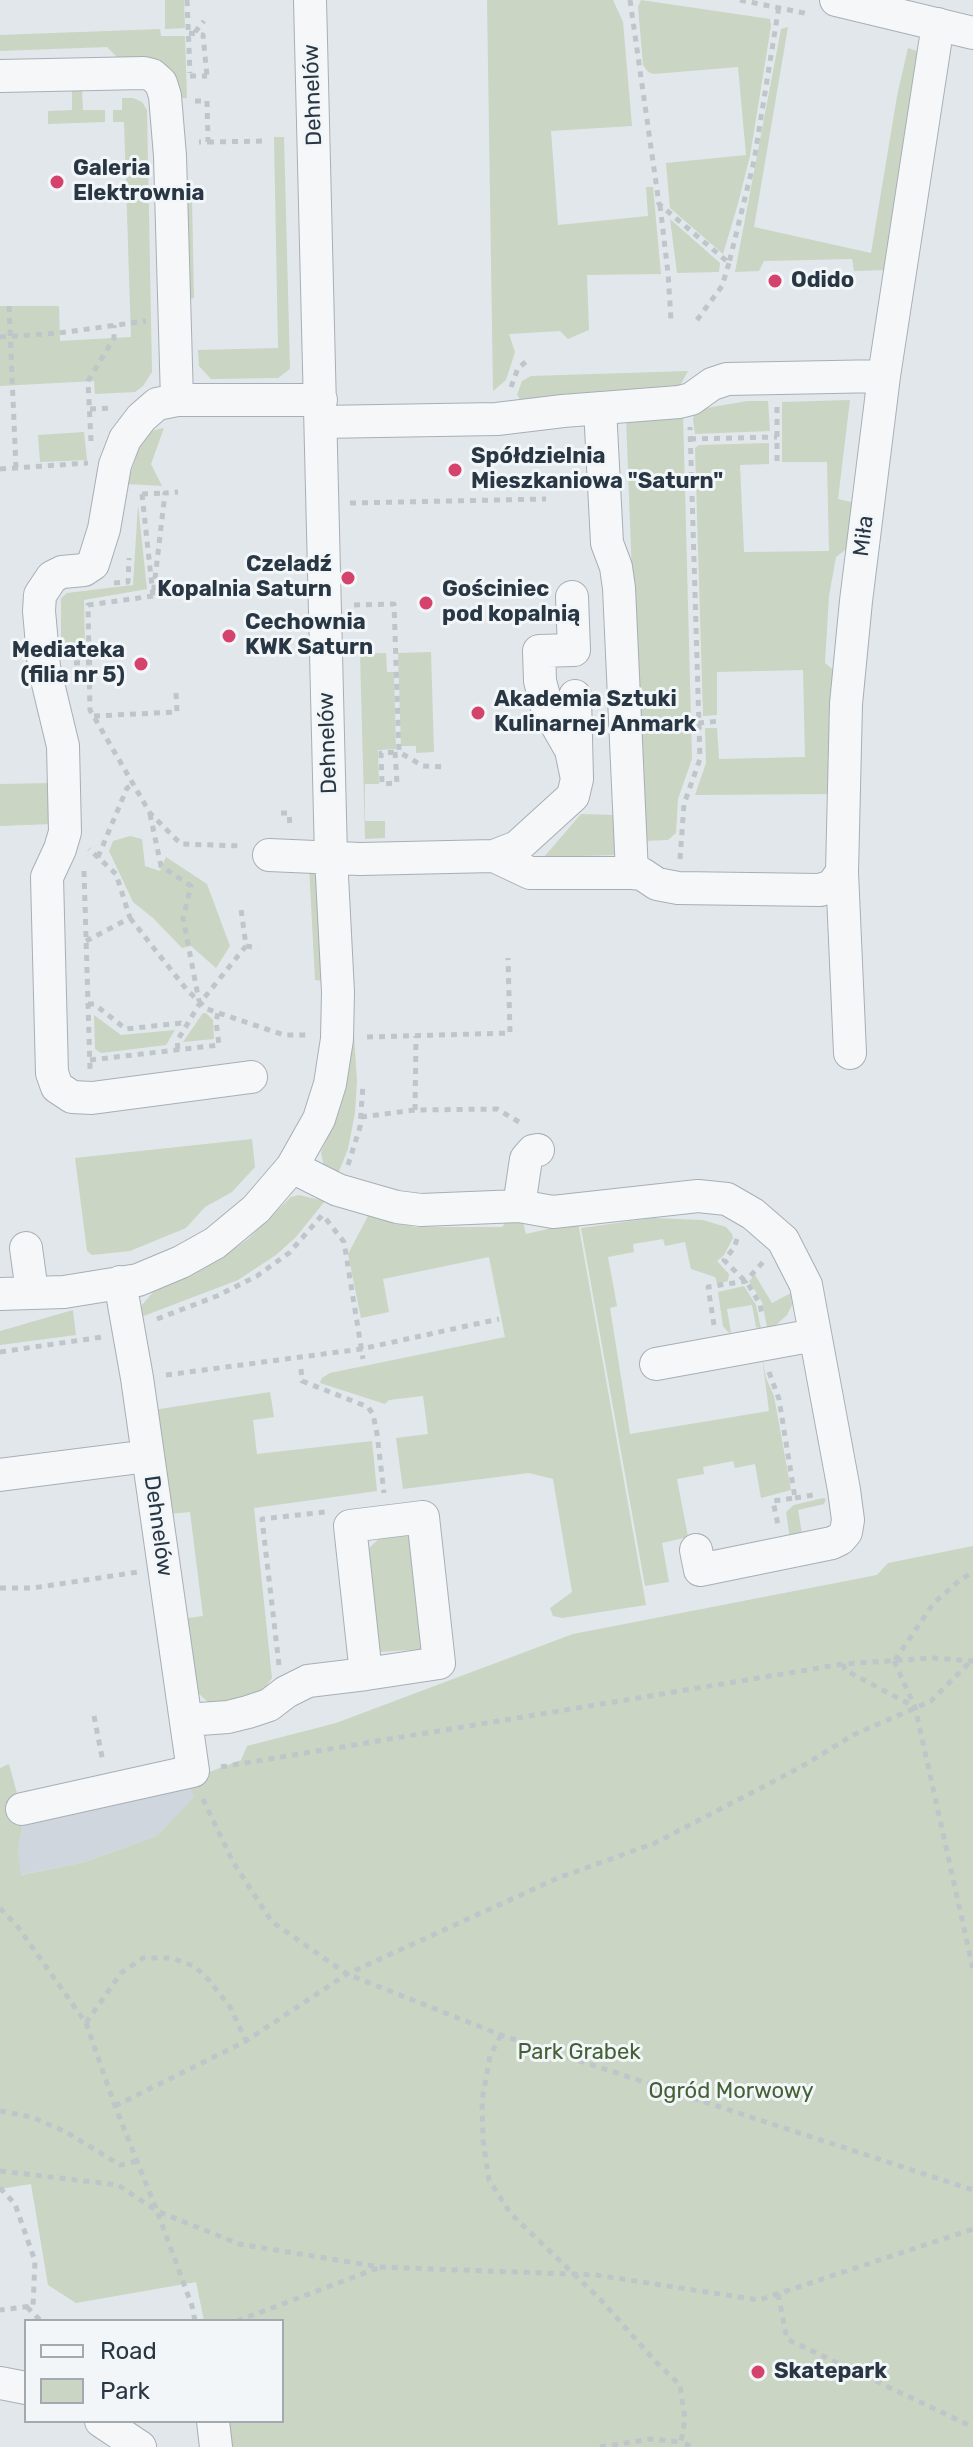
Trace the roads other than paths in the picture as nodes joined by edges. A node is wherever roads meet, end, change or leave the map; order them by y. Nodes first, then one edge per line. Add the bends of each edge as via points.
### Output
1 (310, 0) edge
2 (836, 0) edge
3 (938, 24) junction
4 (973, 33) edge
5 (0, 76) edge
6 (884, 376) junction
7 (177, 400) junction
8 (600, 408) junction
9 (321, 411) junction
10 (572, 597) dead end
11 (575, 696) dead end
12 (577, 779) junction
13 (260, 850) road end
14 (494, 856) junction
15 (331, 857) junction
16 (842, 872) junction
17 (632, 873) junction
18 (850, 1053) dead end
19 (251, 1078) dead end
20 (538, 1150) dead end
21 (292, 1167) junction
22 (519, 1206) junction
23 (26, 1248) dead end
24 (120, 1282) junction
25 (64, 1292) junction
26 (16, 1293) edge
27 (0, 1317) edge
28 (815, 1335) junction
29 (656, 1364) dead end
30 (148, 1456) junction
31 (0, 1475) edge
32 (696, 1550) dead end
33 (366, 1674) junction
34 (186, 1720) junction
35 (22, 1809) dead end
36 (0, 2383) edge
37 (24, 2388) edge
38 (104, 2423) edge
39 (213, 2423) edge
40 (140, 2447) edge
41 (216, 2447) edge

1 - 9 street, Dehnelów
2 - 3 street
3 - 4 street
3 - 6 street, Miła
5 - 7 street via 144,73 161,83 167,112
6 - 8 street via 727,379 679,402
6 - 16 street, Miła via 846,704
7 - 9 street
7 - 19 street via 157,404 125,439 93,564 52,577 40,595 44,667 63,746 65,803 65,832 47,877 52,1073 57,1087 72,1097 92,1098
8 - 9 street via 497,419
8 - 17 street via 607,543 619,588
9 - 15 street, Dehnelów
10 - 12 street via 574,650 539,651 547,708 571,750
11 - 12 street
12 - 14 street via 573,796 517,847
13 - 15 street
14 - 15 street
14 - 17 street via 530,873
15 - 21 street, Dehnelów via 336,1055 319,1119
16 - 17 street via 832,886 820,890 678,888
16 - 18 street, Miła
20 - 22 street via 526,1159
21 - 22 street via 338,1190 407,1208
21 - 24 street, Dehnelów via 256,1209 215,1243 152,1275
22 - 28 street via 553,1212 698,1196 727,1199 783,1240 806,1285
23 - 26 street
24 - 25 street, Dehnelów
24 - 30 street, Dehnelów
25 - 26 street, Dehnelów
25 - 27 street, Dehnelów
28 - 29 street
28 - 32 street via 844,1490 846,1532 832,1543 700,1570
30 - 31 street
30 - 34 street, Dehnelów
33 - 33 street via 350,1526 423,1517 439,1663
33 - 34 street via 308,1681 248,1712
34 - 35 street, Dehnelów via 193,1771
36 - 37 street
38 - 40 street
39 - 41 street

